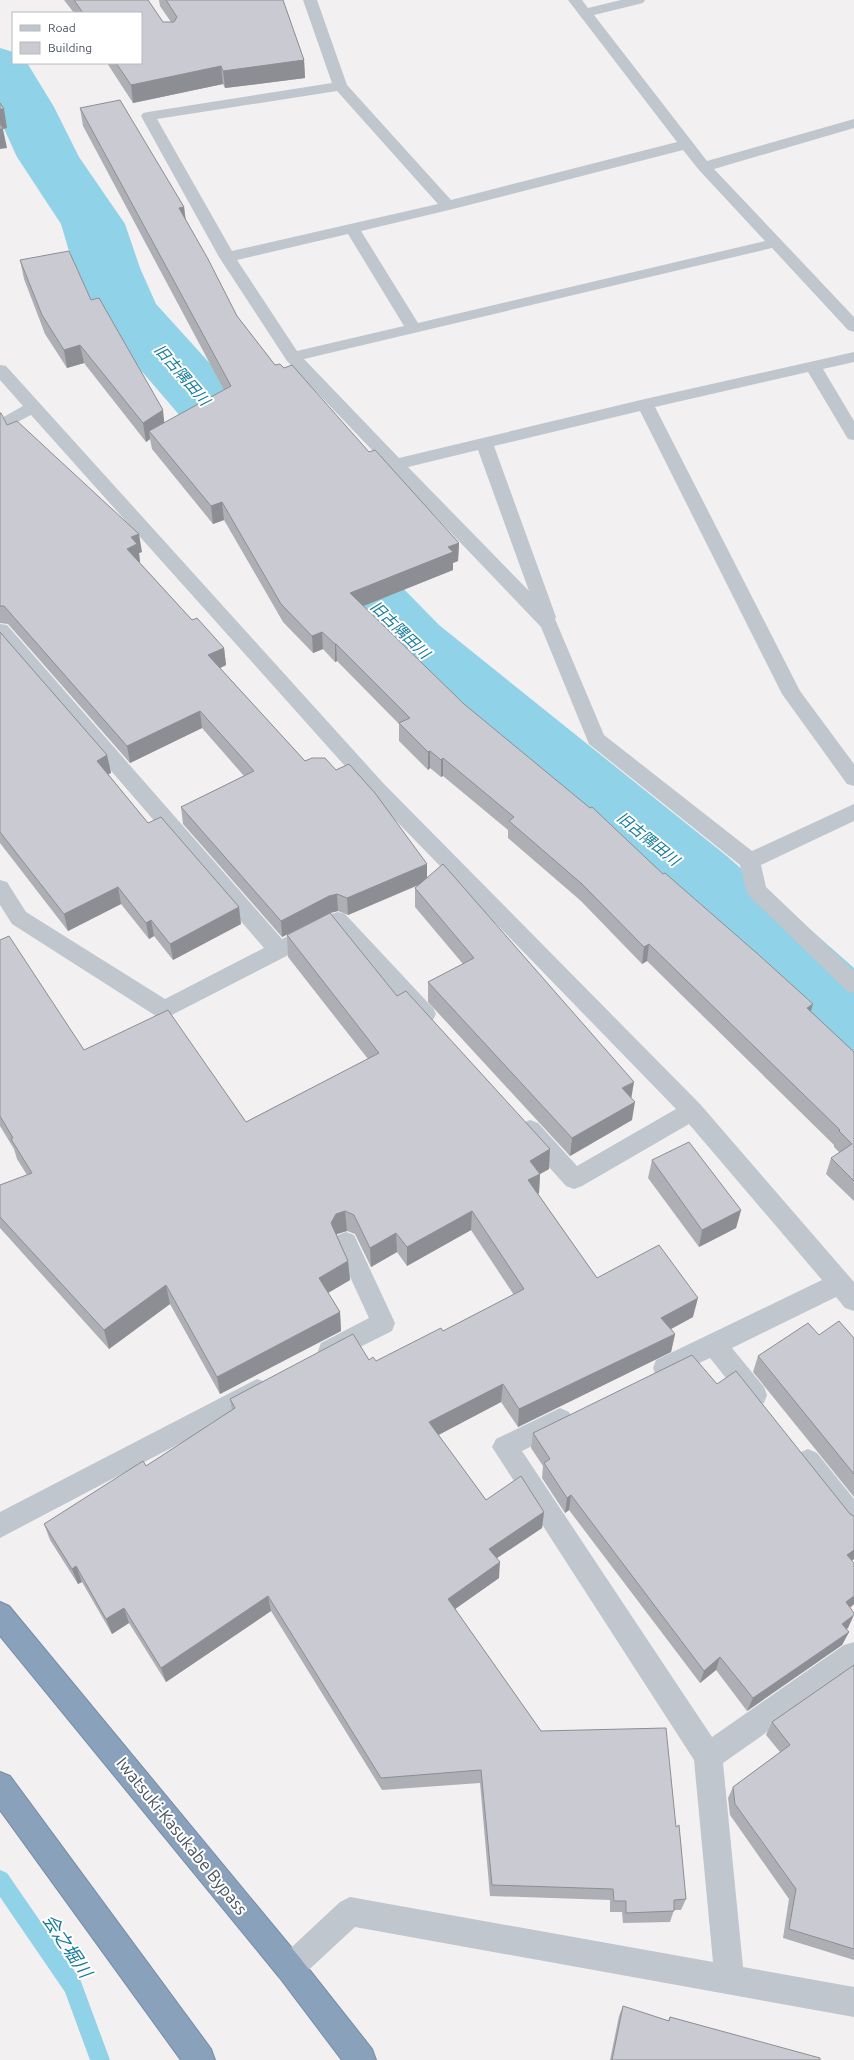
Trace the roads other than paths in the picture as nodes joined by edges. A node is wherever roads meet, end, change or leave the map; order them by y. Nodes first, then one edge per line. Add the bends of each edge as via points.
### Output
1 (310, 0) edge
2 (575, 0) edge
3 (638, 0) edge
4 (585, 12) junction
5 (340, 86) junction
6 (854, 123) edge
7 (687, 144) junction
8 (704, 167) junction
9 (448, 206) junction
10 (352, 228) junction
11 (775, 243) junction
12 (227, 257) junction
13 (854, 327) edge
14 (413, 328) junction
15 (293, 357) junction
16 (854, 357) edge
17 (814, 366) junction
18 (0, 370) edge
19 (645, 404) junction
20 (33, 407) junction
21 (0, 426) edge
22 (854, 435) edge
23 (484, 442) junction
24 (396, 464) junction
25 (549, 624) junction
26 (0, 630) edge
27 (854, 779) edge
28 (854, 812) edge
29 (750, 861) junction
30 (0, 888) edge
31 (279, 951) junction
32 (854, 984) edge
33 (436, 1026) edge
34 (692, 1111) junction
35 (516, 1114) edge
36 (346, 1242) dead end
37 (847, 1291) edge
38 (714, 1344) junction
39 (313, 1360) edge
40 (278, 1378) edge
41 (644, 1379) edge
42 (582, 1409) edge
43 (769, 1413) edge
44 (794, 1444) edge
45 (854, 1519) edge
46 (0, 1526) edge
47 (0, 1615) edge
48 (854, 1654) edge
49 (708, 1756) junction
50 (0, 1786) edge
51 (290, 1968) junction
52 (730, 1980) junction
53 (854, 2002) edge
54 (200, 2060) edge
55 (361, 2060) edge

1 - 5 street
2 - 4 street
3 - 4 street
4 - 7 street
5 - 9 street
5 - 12 street via 148,116
6 - 8 street
7 - 8 street
7 - 9 street
8 - 11 street
9 - 10 street
10 - 12 street
10 - 14 street
11 - 13 street
11 - 14 street
12 - 15 street
14 - 15 street
15 - 24 street
16 - 17 street
17 - 19 street
17 - 22 street
18 - 20 street
19 - 23 street
19 - 27 street via 792,694
20 - 21 street
20 - 34 street via 377,789
23 - 24 street
23 - 25 street
24 - 25 street
25 - 29 street via 596,739
26 - 31 street
28 - 29 street
29 - 32 street via 756,890
30 - 31 street via 19,918 164,1010
31 - 33 street via 338,920
34 - 35 street via 574,1179
34 - 37 street
36 - 39 street via 383,1323
37 - 38 street
38 - 41 street
38 - 43 street
40 - 46 street
42 - 49 street via 505,1447
44 - 45 street
47 - 51 highway, Iwatsuki-Kasukabe Bypass
48 - 49 street
49 - 52 street
50 - 54 highway
51 - 52 street via 350,1912
51 - 55 highway, Iwatsuki-Kasukabe Bypass
52 - 53 street

